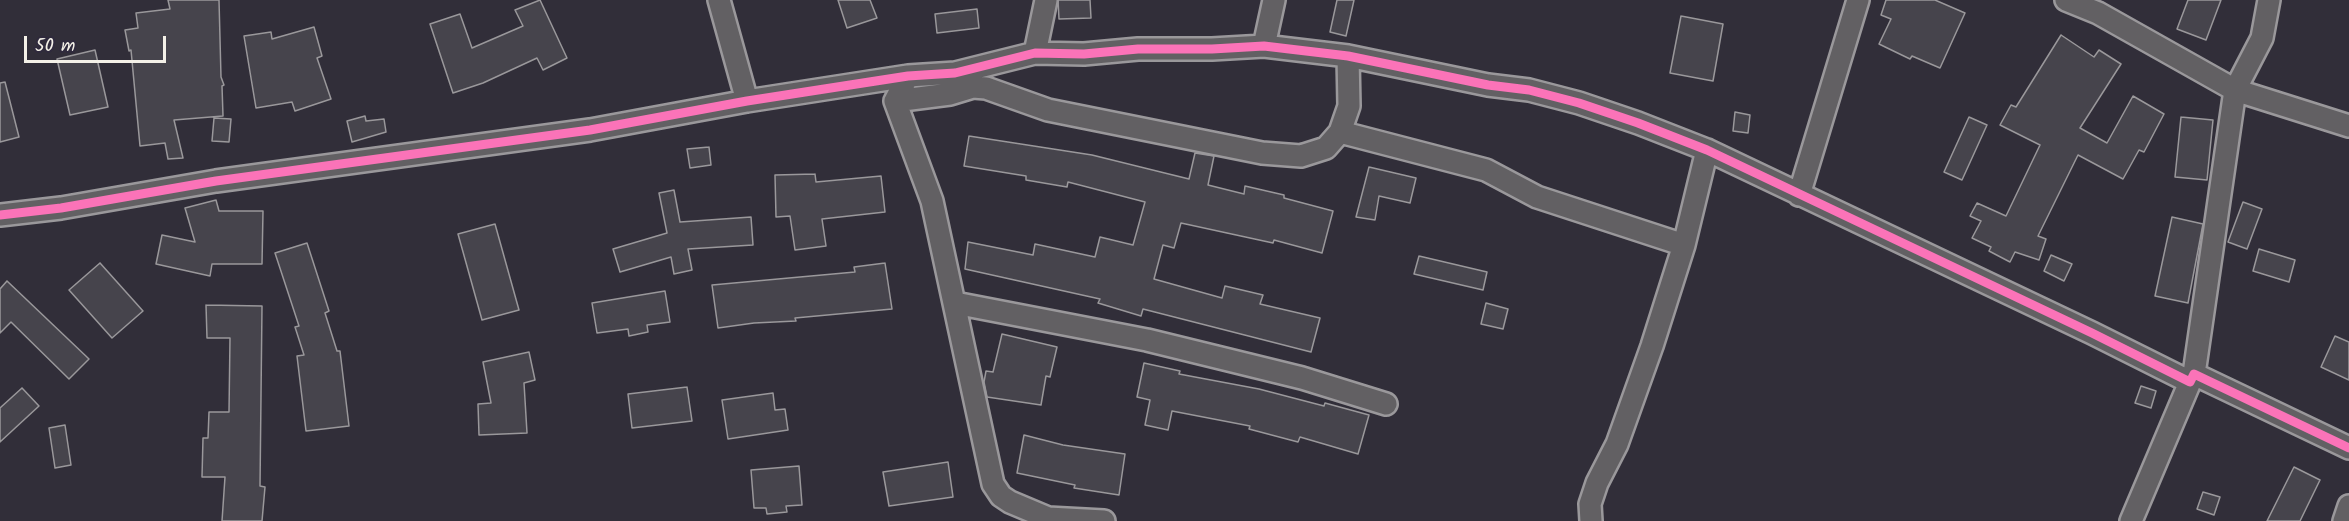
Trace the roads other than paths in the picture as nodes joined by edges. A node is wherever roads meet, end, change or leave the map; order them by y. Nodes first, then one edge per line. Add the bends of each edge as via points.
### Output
1 (719, 0) edge
2 (1046, 0) edge
3 (1274, 0) edge
4 (1858, 0) edge
5 (2066, 0) edge
6 (2269, 0) edge
7 (1264, 46) junction
8 (1035, 53) junction
9 (1348, 56) junction
10 (908, 76) junction
11 (2235, 90) junction
12 (747, 101) junction
13 (895, 101) junction
14 (2349, 126) edge
15 (1340, 132) junction
16 (1707, 150) junction
17 (1799, 195) junction
18 (0, 215) edge
19 (1684, 244) junction
20 (955, 303) junction
21 (2192, 378) junction
22 (1386, 404) dead end
23 (2349, 448) edge
24 (2349, 506) edge
25 (2133, 520) edge
26 (1104, 521) edge
27 (1591, 521) edge
28 (2344, 521) edge

1 - 12 street
2 - 8 street
3 - 7 street
4 - 17 street
5 - 11 street via 2098,13
6 - 11 street via 2262,38
7 - 8 street
7 - 9 street
8 - 10 street via 955,73
9 - 15 street via 1349,106
9 - 16 street via 1549,95
10 - 12 street
10 - 13 street
11 - 14 street
11 - 21 street
12 - 18 street via 590,130
13 - 15 street via 986,88 1048,110 1262,153 1301,156 1326,148
13 - 20 street via 932,201
15 - 19 street via 1486,170 1567,209
16 - 17 street
16 - 19 street
17 - 21 street
19 - 27 street via 1646,365 1617,444 1597,483 1590,504
20 - 22 street via 1148,340 1302,378
20 - 26 street via 993,484 1000,496 1048,518
21 - 23 street
21 - 25 street
24 - 28 street

